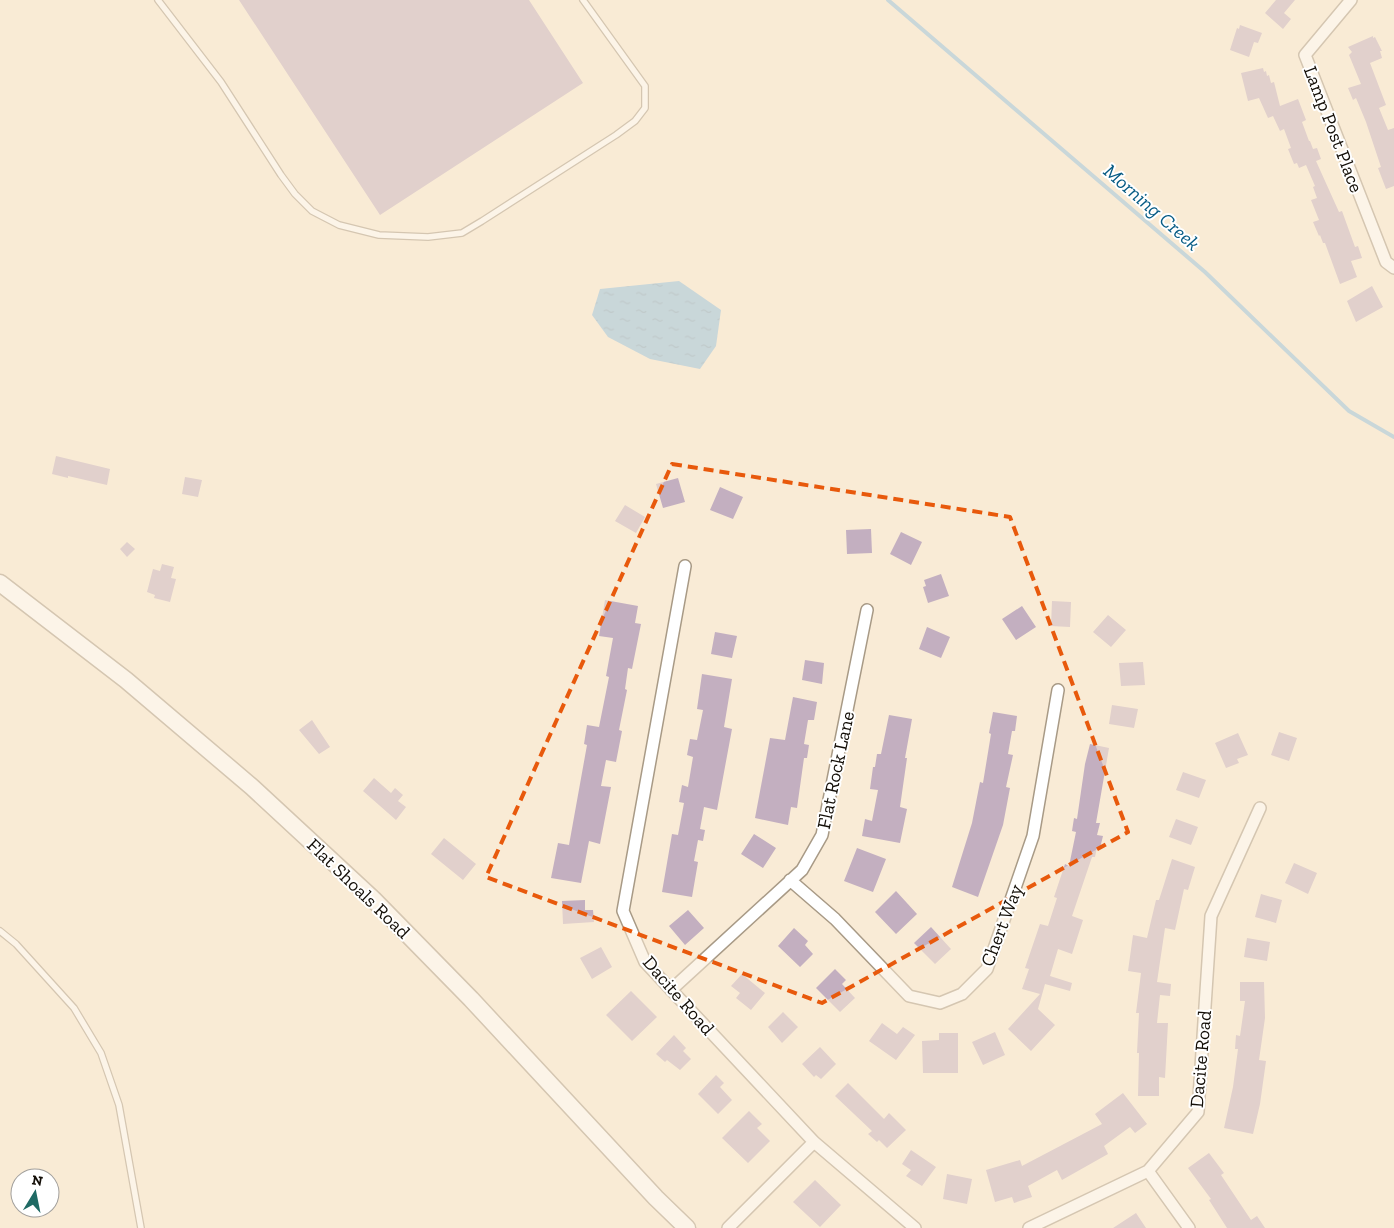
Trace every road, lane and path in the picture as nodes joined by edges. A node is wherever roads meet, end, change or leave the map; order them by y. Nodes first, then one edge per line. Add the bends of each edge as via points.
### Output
1 (158, 0) edge
2 (583, 0) edge
3 (1351, 0) edge
4 (1394, 268) edge
5 (685, 566) dead end
6 (0, 583) edge
7 (867, 610) dead end
8 (1058, 690) dead end
9 (1260, 808) dead end
10 (790, 880) junction
11 (0, 931) edge
12 (671, 990) junction
13 (814, 1142) junction
14 (1148, 1171) junction
15 (141, 1228) edge
16 (686, 1228) edge
17 (728, 1228) edge
18 (915, 1228) edge
19 (1029, 1228) edge
20 (1189, 1228) edge

1 - 2 lane via 221,82 281,175 312,211 339,225 379,235 428,238 462,232 482,221 635,122 645,108 645,86
3 - 4 street, Lamp Post Place via 1305,55 1386,262
5 - 12 street, Dacite Road via 623,911 645,962
6 - 16 main road, Flat Shoals Road via 126,680 252,787 372,899 471,999
7 - 10 street, Flat Rock Lane via 822,835 802,870
8 - 10 street, Chert Way via 1033,836 987,969 962,994 940,1002 910,996 835,918
9 - 14 street, Dacite Road via 1211,916 1198,1112
10 - 12 street, Flat Rock Lane
11 - 15 lane via 16,944 74,1008 101,1053 119,1105
12 - 13 street, Dacite Road
13 - 17 street
13 - 18 street, Dacite Road
14 - 19 street, Dacite Road
14 - 20 street

